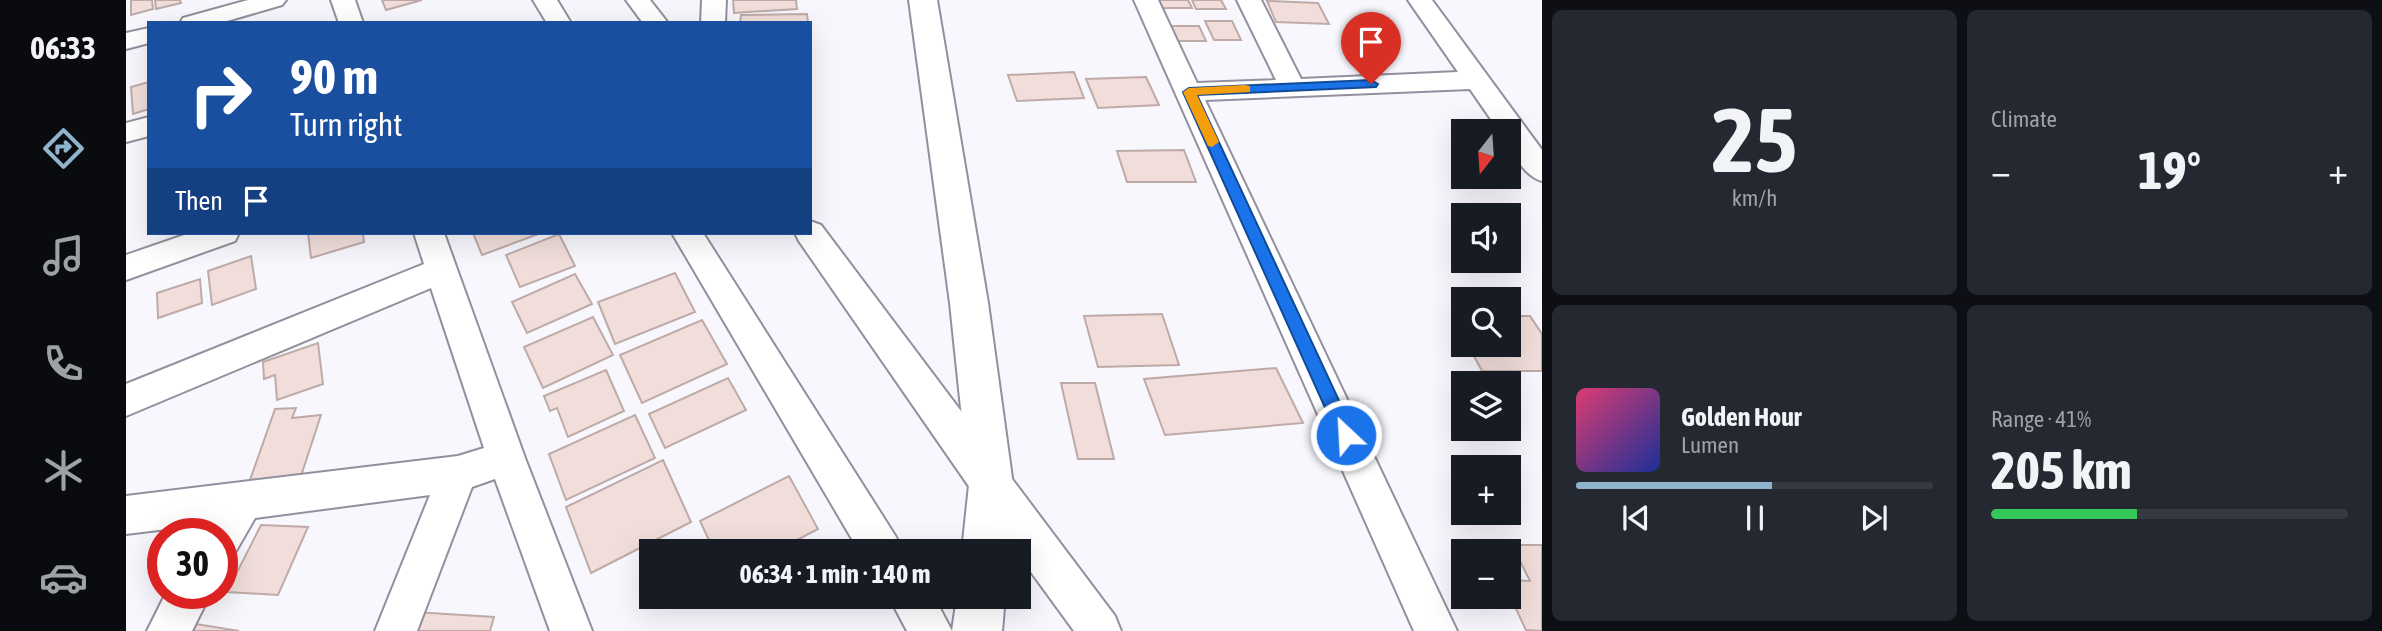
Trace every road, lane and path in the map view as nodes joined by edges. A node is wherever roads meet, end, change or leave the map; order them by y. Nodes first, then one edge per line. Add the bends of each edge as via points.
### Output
1 (274, 0) edge
2 (343, 0) edge
3 (545, 0) edge
4 (638, 0) edge
5 (713, 0) edge
6 (923, 0) edge
7 (1146, 0) edge
8 (1249, 0) edge
9 (1420, 0) edge
10 (199, 21) edge
11 (350, 21) edge
12 (558, 21) edge
13 (654, 21) edge
14 (713, 21) edge
15 (147, 36) edge
16 (126, 41) edge
17 (1478, 80) junction
18 (1292, 86) junction
19 (1189, 92) junction
20 (147, 127) edge
21 (126, 133) edge
22 (1542, 171) edge
23 (218, 235) edge
24 (430, 235) edge
25 (689, 235) edge
26 (811, 235) edge
27 (126, 268) edge
28 (441, 270) junction
29 (126, 400) edge
30 (506, 458) junction
31 (458, 474) junction
32 (991, 485) junction
33 (243, 501) junction
34 (126, 514) edge
35 (233, 518) edge
36 (875, 539) edge
37 (986, 539) edge
38 (181, 609) edge
39 (917, 609) edge
40 (980, 609) edge
41 (168, 631) edge
42 (396, 631) edge
43 (571, 631) edge
44 (931, 631) edge
45 (977, 631) edge
46 (1100, 631) edge
47 (1436, 631) edge

1 - 10 street
2 - 11 street
3 - 12 street
4 - 13 street
5 - 14 street
6 - 32 main road
7 - 19 street
8 - 18 street
9 - 17 street
15 - 16 street
17 - 18 street
17 - 22 street
18 - 19 street
19 - 47 street
20 - 21 street
23 - 27 street
24 - 28 street
25 - 36 street
26 - 32 street
28 - 29 street
28 - 30 street
30 - 31 street
30 - 43 street
31 - 33 street
31 - 42 street
32 - 37 main road
32 - 46 street
33 - 34 street
33 - 35 street
38 - 41 street
39 - 44 street
40 - 45 main road

